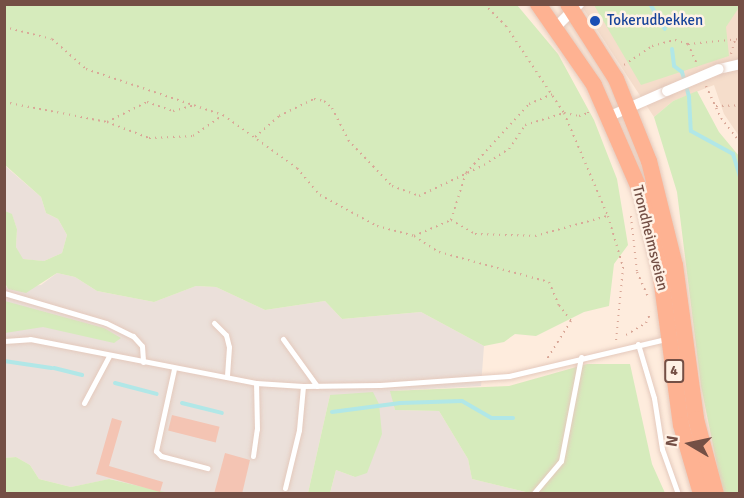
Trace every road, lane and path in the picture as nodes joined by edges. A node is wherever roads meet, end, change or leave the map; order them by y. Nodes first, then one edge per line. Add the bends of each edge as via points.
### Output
1 (484, 4) edge
2 (538, 4) edge
3 (574, 7) edge
4 (4, 27) edge
5 (556, 27) junction
6 (735, 39) junction
7 (740, 39) edge
8 (688, 44) dead end
9 (729, 58) dead end
10 (740, 64) edge
11 (552, 94) junction
12 (588, 101) dead end
13 (4, 102) edge
14 (195, 105) junction
15 (740, 105) edge
16 (716, 106) dead end
17 (629, 108) junction
18 (564, 113) junction
19 (223, 115) junction
20 (610, 116) junction
21 (107, 122) junction
22 (255, 137) junction
23 (465, 173) junction
24 (631, 211) dead end
25 (608, 216) junction
26 (451, 220) junction
27 (414, 236) junction
28 (640, 260) dead end
29 (635, 261) junction
30 (4, 293) edge
31 (650, 302) dead end
32 (651, 307) dead end
33 (214, 323) dead end
34 (626, 335) dead end
35 (678, 337) junction
36 (283, 339) dead end
37 (4, 341) edge
38 (638, 344) junction
39 (617, 348) junction
40 (109, 357) junction
41 (581, 357) junction
42 (143, 362) junction
43 (542, 367) junction
44 (174, 369) junction
45 (227, 377) junction
46 (256, 383) junction
47 (303, 386) junction
48 (317, 386) junction
49 (84, 404) dead end
50 (253, 456) dead end
51 (207, 468) dead end
52 (285, 488) dead end
53 (533, 494) edge
54 (678, 494) edge
55 (701, 494) edge
56 (716, 494) edge

1 - 11 path via 506,26
2 - 5 highway, Trondheimsveien / 4
3 - 5 street
3 - 17 highway, Trondheimsveien / 4
4 - 14 path via 52,39 86,69
5 - 20 highway, Trondheimsveien / 4
6 - 7 path
6 - 8 path
6 - 9 path
10 - 17 street, bridge via 719,69
11 - 18 path
11 - 23 path via 529,104
12 - 18 path via 588,113
13 - 21 path
14 - 19 path
14 - 21 path via 173,111 147,102
15 - 16 path
17 - 20 street
17 - 35 highway, Trondheimsveien / 4 via 657,188 675,265
18 - 23 path via 525,125 509,149
18 - 25 path
19 - 21 path via 193,136 149,138
19 - 22 path
20 - 35 highway, Trondheimsveien / 4 via 650,223
22 - 23 path via 279,116 314,99 324,100 348,140 392,186 419,196
22 - 27 path via 297,168 320,195 377,226
23 - 26 path
24 - 29 path
25 - 26 path via 534,236 475,234
25 - 39 path via 623,267 615,321
26 - 27 path
27 - 43 path via 439,252 549,282 571,321
28 - 29 path
29 - 31 path
30 - 42 lane via 106,323 133,336 141,346
32 - 34 path via 646,323
33 - 45 lane via 226,335
35 - 38 lane
35 - 55 highway, Trondheimsveien / 4 via 681,425
35 - 56 highway, Trondheimsveien / 4
36 - 48 lane
37 - 40 lane via 30,339
38 - 39 lane
38 - 54 lane via 665,458
39 - 41 lane
40 - 42 lane
40 - 49 lane
41 - 43 lane
41 - 53 lane via 561,460
42 - 44 lane
43 - 48 lane via 510,376
44 - 45 lane
44 - 51 lane via 156,451 160,456
45 - 46 lane
46 - 47 lane
46 - 50 lane
47 - 48 lane
47 - 52 lane via 299,430

